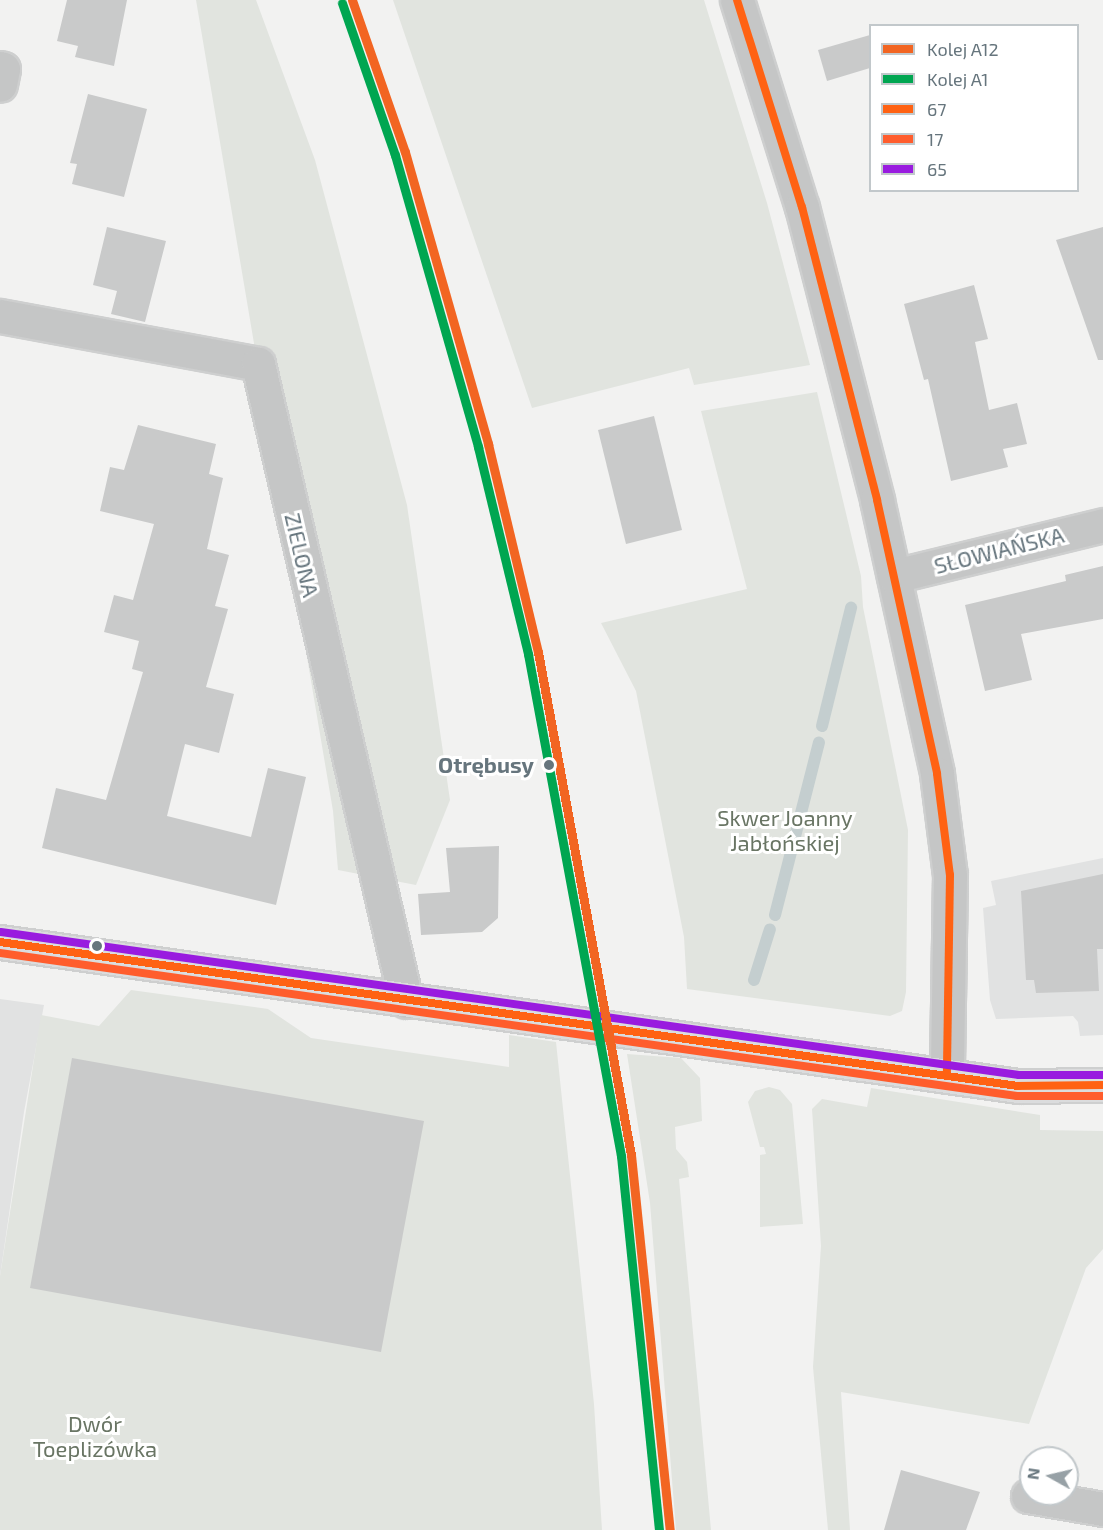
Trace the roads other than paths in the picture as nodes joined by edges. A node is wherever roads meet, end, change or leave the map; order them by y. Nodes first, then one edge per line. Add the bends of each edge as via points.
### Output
1 (737, 0) edge
2 (0, 68) edge
3 (0, 85) edge
4 (0, 316) edge
5 (1103, 525) edge
6 (894, 576) junction
7 (0, 942) edge
8 (406, 1001) junction
9 (947, 1076) junction
10 (1103, 1085) edge
11 (1079, 1505) edge
12 (1103, 1509) edge

1 - 6 street via 802,207
2 - 3 street
4 - 8 street, ZIELONA via 258,364
5 - 6 street, SŁOWIAŃSKA
6 - 9 street via 937,774 949,852
7 - 8 main road
8 - 9 main road
9 - 10 main road via 1018,1086
11 - 12 street

